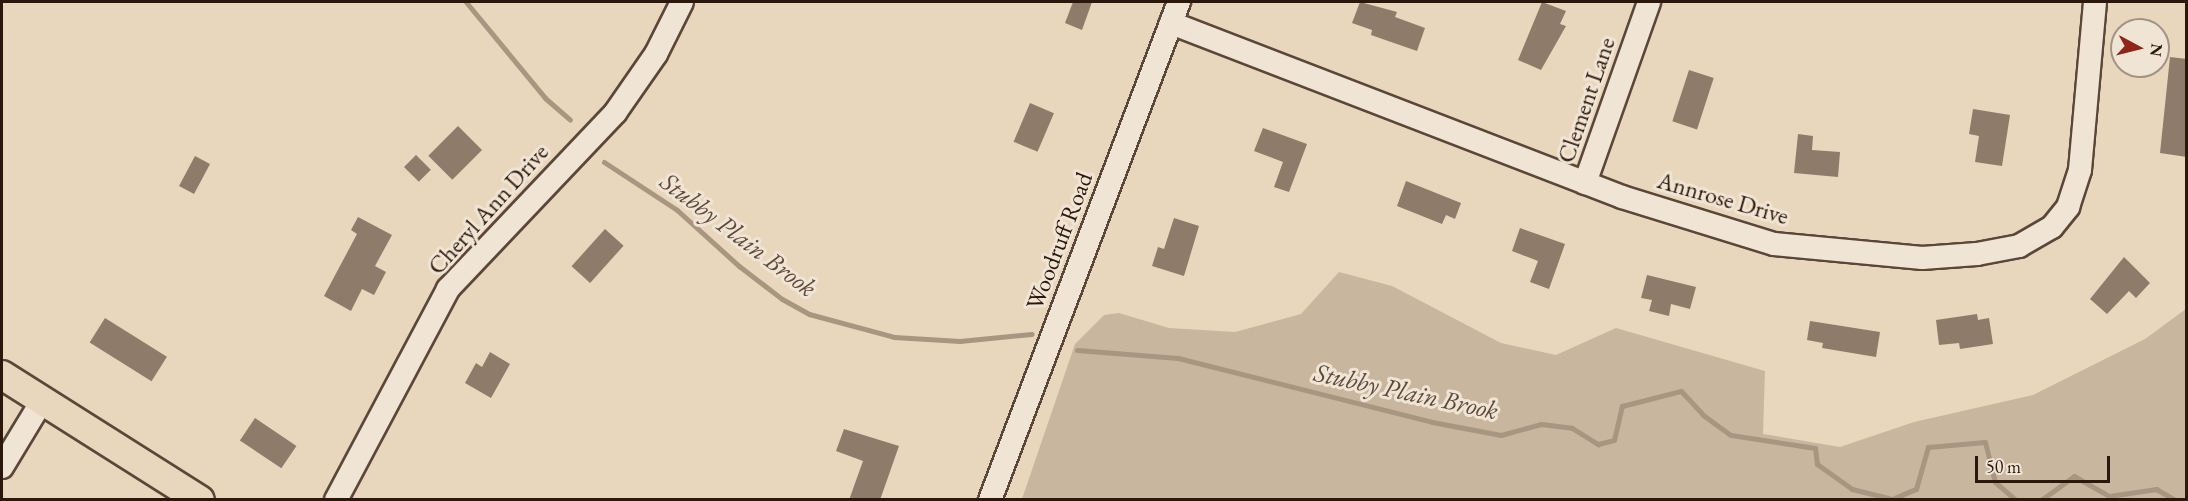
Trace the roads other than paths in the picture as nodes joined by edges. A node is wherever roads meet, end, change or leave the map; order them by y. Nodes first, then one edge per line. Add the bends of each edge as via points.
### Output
1 (682, 2) edge
2 (1179, 2) edge
3 (1649, 2) edge
4 (2095, 2) edge
5 (1171, 23) junction
6 (1585, 183) junction
7 (2, 375) edge
8 (42, 401) junction
9 (2, 467) edge
10 (200, 500) edge
11 (336, 500) edge
12 (990, 500) edge

1 - 11 street, Cheryl Ann Drive via 656,54 615,113 448,289
2 - 5 street, Woodruff Road
3 - 6 street, Clement Lane
4 - 6 street, Annrose Drive via 2075,195 2052,226 2019,246 1922,258 1774,244
5 - 6 street, Annrose Drive
5 - 12 street, Woodruff Road
7 - 8 main road
8 - 9 street
8 - 10 main road

